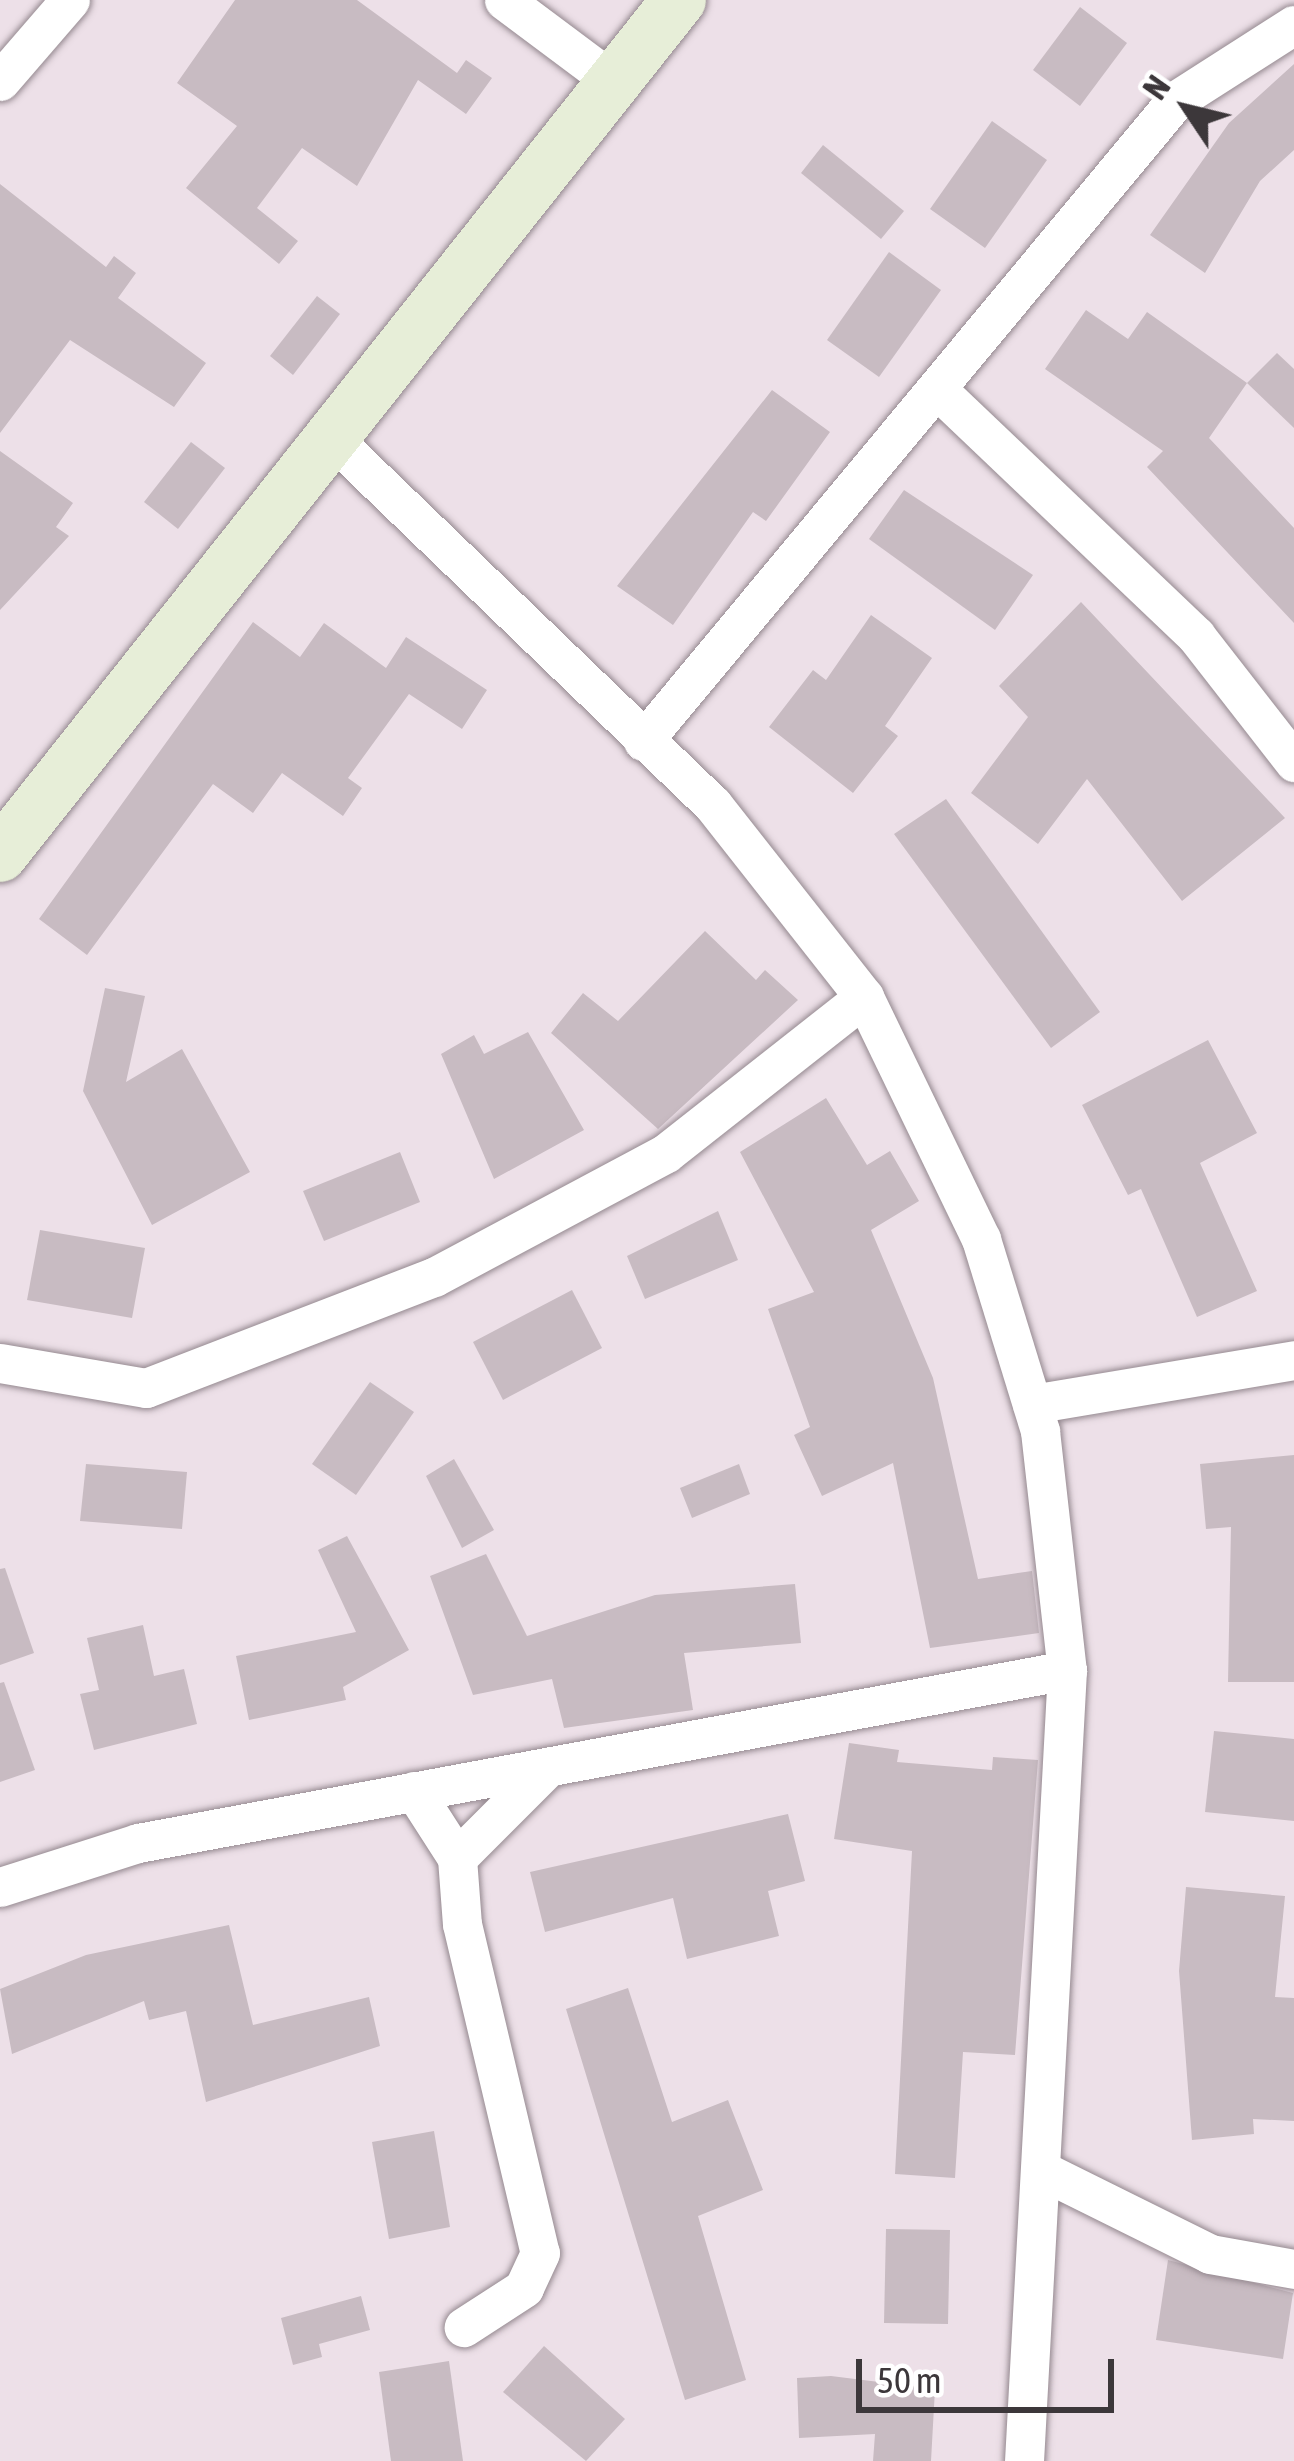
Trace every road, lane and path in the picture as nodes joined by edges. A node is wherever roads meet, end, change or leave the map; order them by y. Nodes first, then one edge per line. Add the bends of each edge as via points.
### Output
1 (70, 0) edge
2 (504, 0) edge
3 (679, 0) edge
4 (1294, 25) edge
5 (0, 81) edge
6 (615, 82) junction
7 (941, 393) junction
8 (337, 443) junction
9 (643, 741) junction
10 (1294, 762) edge
11 (0, 855) edge
12 (864, 998) junction
13 (1294, 1360) edge
14 (0, 1363) edge
15 (1032, 1404) junction
16 (1067, 1670) junction
17 (548, 1767) junction
18 (414, 1791) junction
19 (457, 1858) junction
20 (0, 1887) edge
21 (1045, 2172) junction
22 (1294, 2269) edge
23 (464, 2326) dead end
24 (1024, 2461) edge

1 - 5 street
2 - 6 street
3 - 6 main road
4 - 7 street via 1174,101
6 - 8 main road
7 - 9 street
7 - 10 street via 1180,619
8 - 9 street
8 - 11 main road
9 - 12 street via 713,806
12 - 14 street via 666,1154 434,1277 146,1388
12 - 15 street via 982,1239
13 - 15 street
15 - 16 street
16 - 17 street
16 - 21 street
17 - 18 street
17 - 19 street
18 - 19 street
18 - 20 street via 138,1843
19 - 23 street via 462,1924 540,2253 524,2288
21 - 22 street via 1210,2254
21 - 24 street

